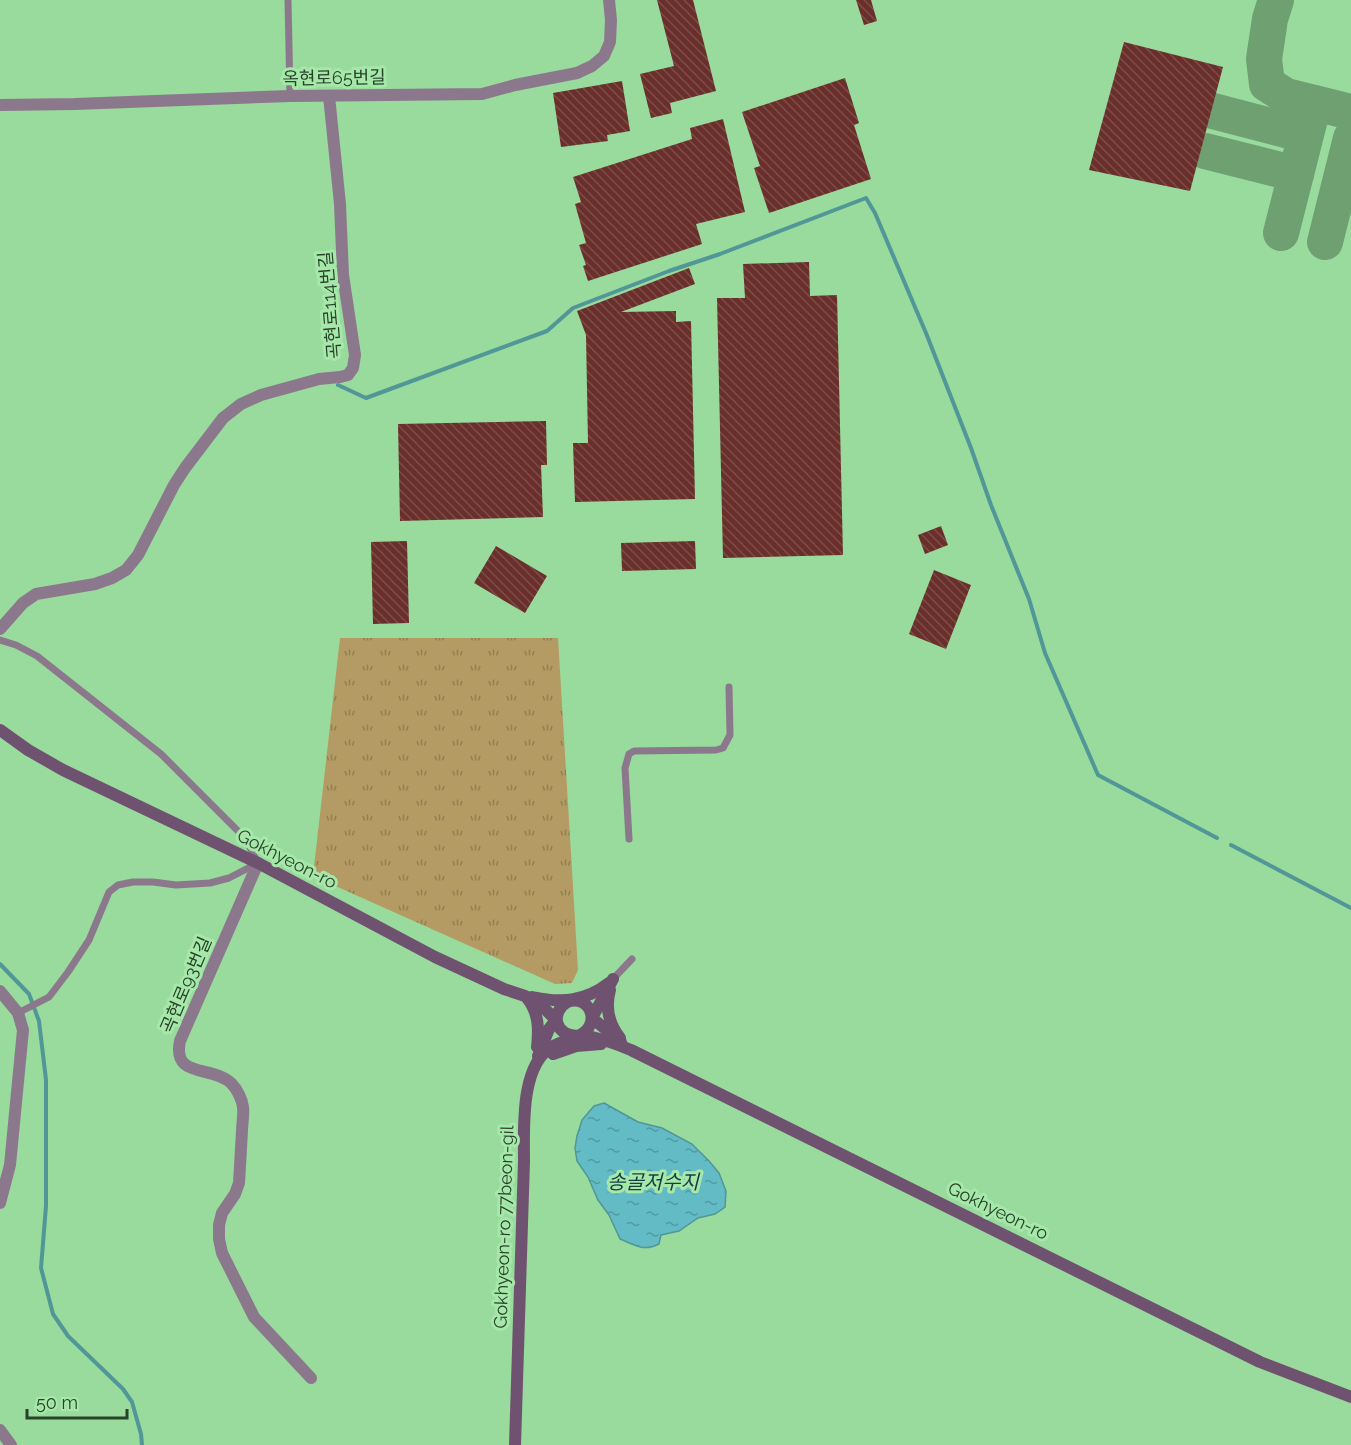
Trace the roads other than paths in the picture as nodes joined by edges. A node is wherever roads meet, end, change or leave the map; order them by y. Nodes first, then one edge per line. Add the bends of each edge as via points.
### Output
1 (288, 0) edge
2 (609, 0) edge
3 (290, 96) junction
4 (329, 96) junction
5 (1, 107) edge
6 (0, 629) edge
7 (0, 640) edge
8 (729, 687) dead end
9 (0, 730) edge
10 (628, 839) dead end
11 (258, 863) junction
12 (632, 959) dead end
13 (613, 979) junction
14 (0, 991) edge
15 (525, 996) junction
16 (575, 997) junction
17 (18, 1013) junction
18 (592, 1018) junction
19 (556, 1020) junction
20 (578, 1035) junction
21 (632, 1050) junction
22 (532, 1072) junction
23 (0, 1203) edge
24 (311, 1378) dead end
25 (1351, 1397) edge
26 (0, 1430) edge
27 (11, 1445) edge
28 (515, 1445) edge

1 - 3 lane
2 - 4 street, 옥현로65번길 via 610,42 604,56 577,73 482,94
3 - 4 street, 옥현로65번길
3 - 5 street, 옥현로65번길
4 - 6 street, 곡현로114번길 via 355,355 353,368 340,378 261,395 241,404 223,418 185,468 126,570 95,584 36,594
7 - 11 lane via 37,656 161,754 244,838
8 - 10 lane via 730,735 723,748 629,754 625,768
9 - 11 main road, Gokhyeon-ro via 63,770
11 - 15 main road, Gokhyeon-ro via 435,957
11 - 17 lane via 210,883 118,885 109,892 88,940 49,997
11 - 24 street, 곡현로93번길 via 178,1051 189,1068 230,1081 238,1092 243,1106 239,1183 219,1225 222,1252 254,1317
12 - 13 lane
13 - 16 main road via 598,990
13 - 18 main road
13 - 21 main road via 608,1003 610,1020
14 - 17 street
15 - 16 main road via 550,1000
15 - 19 main road, Gokhyeon-ro
15 - 22 main road via 538,1023
16 - 18 main road via 588,1007
16 - 19 main road via 559,1009
17 - 23 street via 23,1030 10,1165
18 - 20 main road via 588,1029
18 - 21 main road
19 - 20 main road, Gokhyeon-ro via 561,1031
19 - 22 main road
20 - 21 main road
20 - 22 main road, Gokhyeon-ro 77beon-gil via 543,1053
21 - 22 main road via 598,1044 576,1046 547,1057
21 - 25 main road, Gokhyeon-ro via 1260,1362
22 - 28 main road, Gokhyeon-ro 77beon-gil via 524,1122
26 - 27 street

